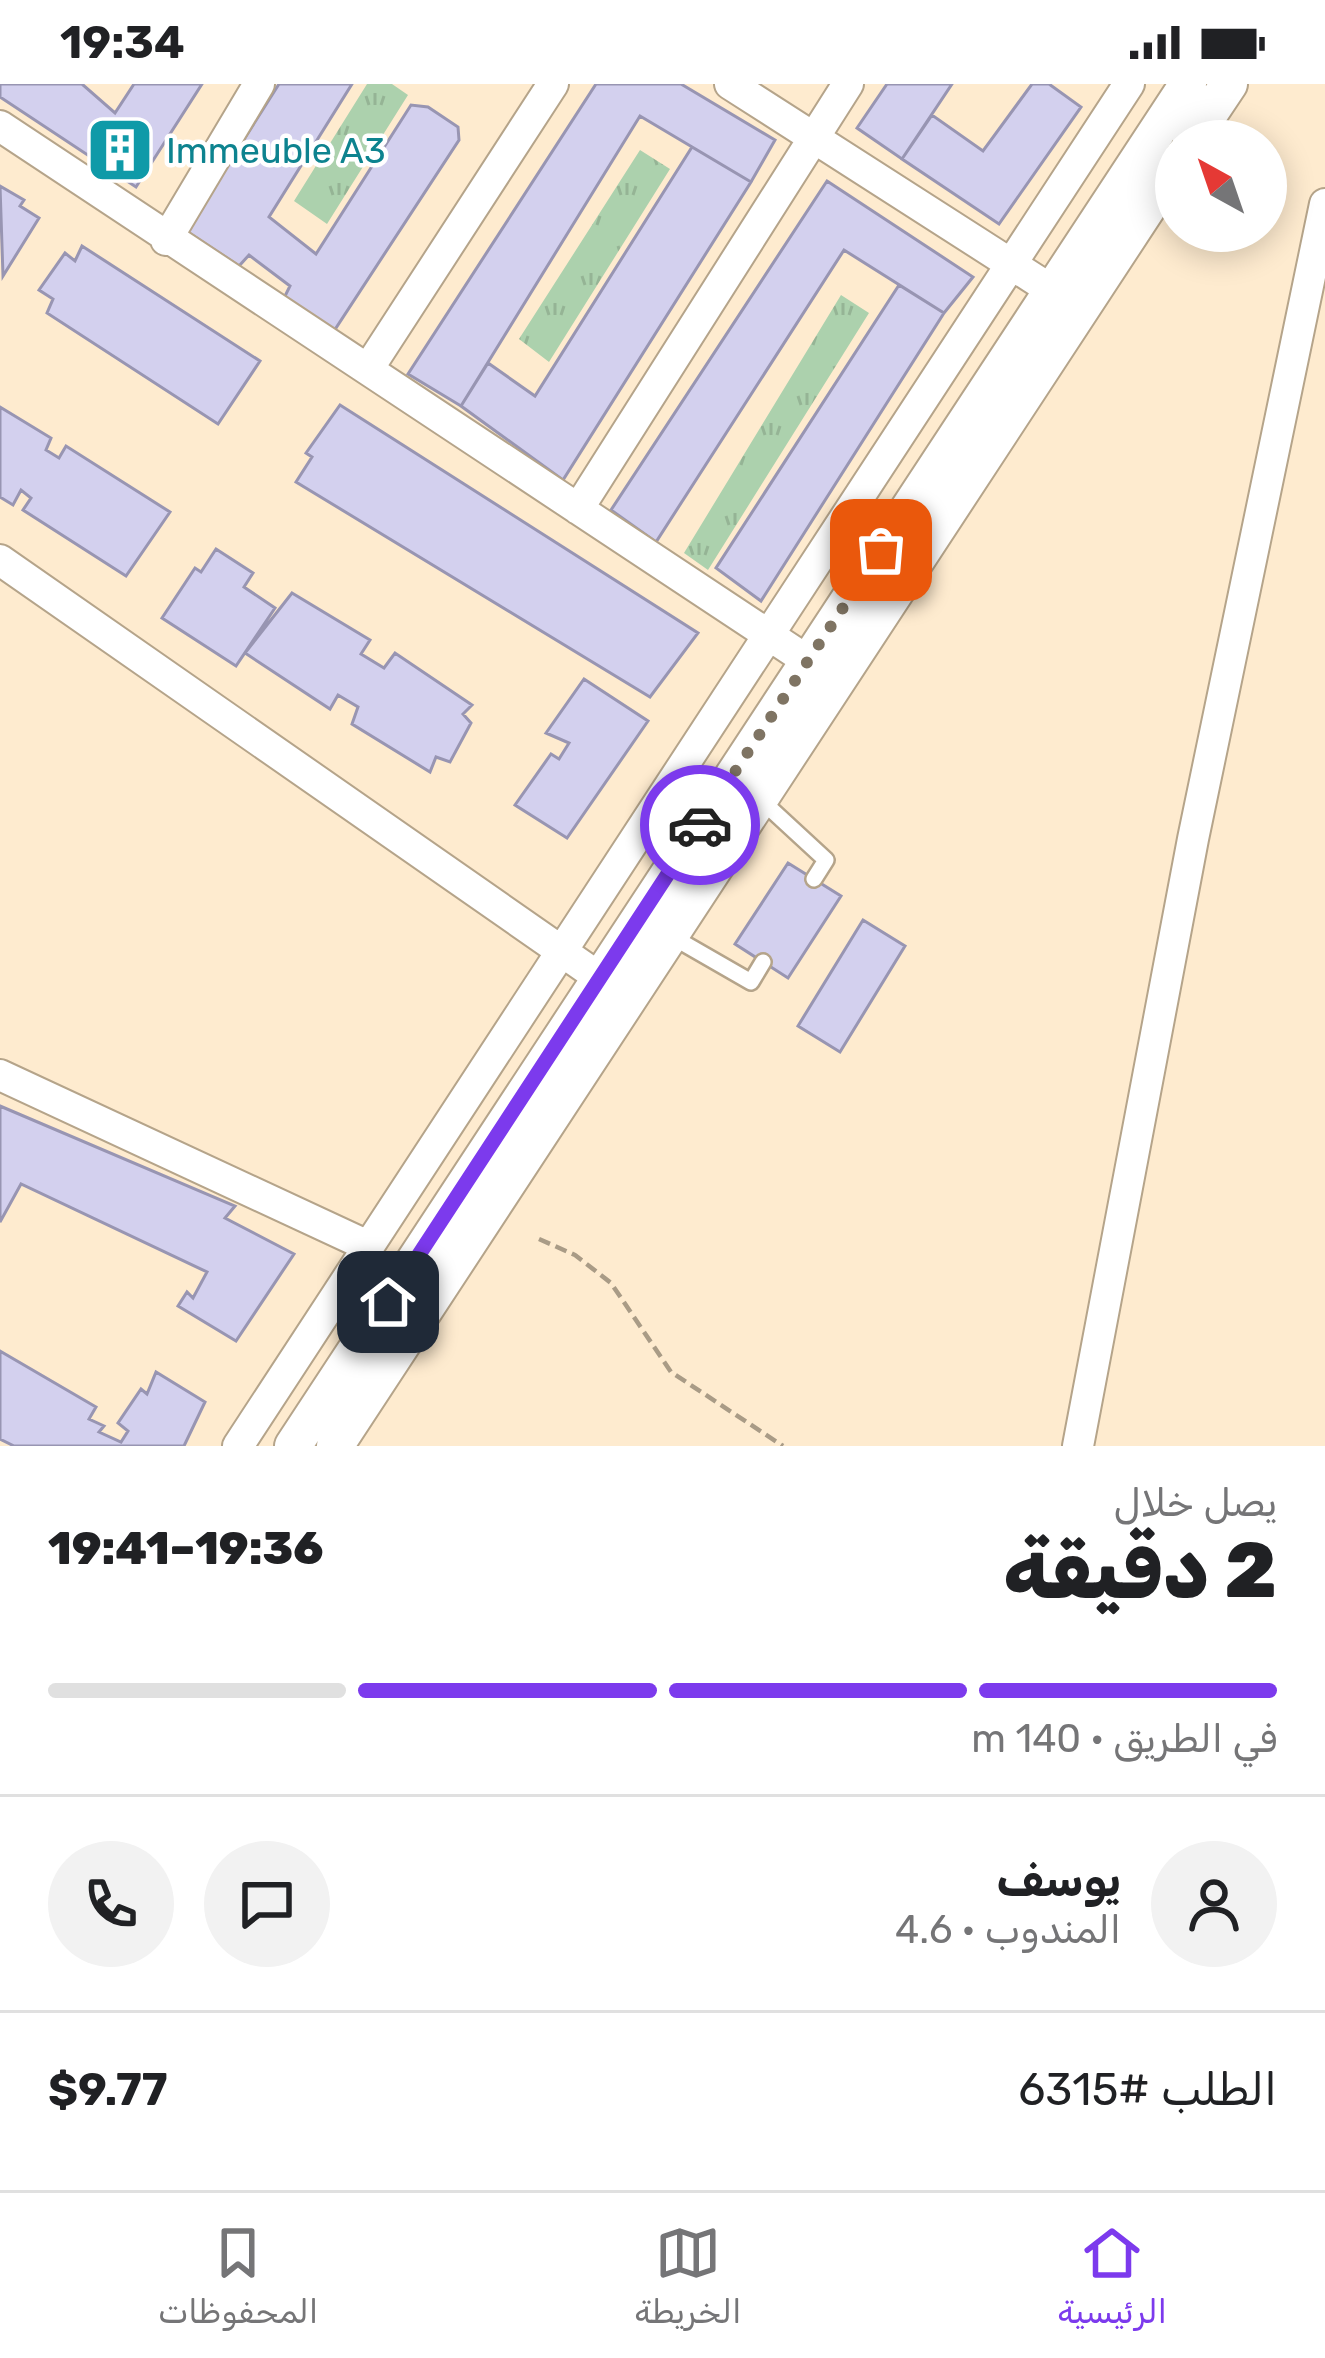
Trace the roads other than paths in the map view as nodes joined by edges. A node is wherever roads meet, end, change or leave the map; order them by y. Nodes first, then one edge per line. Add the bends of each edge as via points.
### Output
1 (259, 84) edge
2 (553, 84) edge
3 (730, 84) edge
4 (848, 84) edge
5 (1130, 84) edge
6 (1188, 84) edge
7 (1229, 84) edge
8 (1205, 120) edge
9 (0, 126) edge
10 (812, 138) junction
11 (1155, 196) edge
12 (1325, 204) edge
13 (166, 240) junction
14 (1010, 264) junction
15 (1053, 291) junction
16 (368, 369) junction
17 (578, 508) junction
18 (0, 560) edge
19 (769, 636) junction
20 (808, 661) junction
21 (758, 797) junction
22 (814, 879) dead end
23 (669, 934) junction
24 (561, 951) junction
25 (763, 962) dead end
26 (600, 978) junction
27 (0, 1075) edge
28 (390, 1213) junction
29 (431, 1238) junction
30 (368, 1246) junction
31 (238, 1446) edge
32 (293, 1446) edge
33 (335, 1446) edge
34 (1078, 1446) edge

1 - 13 street
2 - 16 street
3 - 10 street
4 - 10 street
5 - 14 street
6 - 15 street
7 - 8 street
9 - 13 street
10 - 14 street
10 - 17 street
11 - 21 street
12 - 34 street via 1192,839
13 - 16 street
14 - 15 street
14 - 19 street
15 - 20 street
16 - 17 street
17 - 19 street
18 - 24 street
19 - 20 street
19 - 24 street
20 - 26 street
21 - 22 lane via 826,860
21 - 23 street
23 - 25 lane via 751,982
23 - 33 street
24 - 26 street
24 - 28 street
26 - 29 street
27 - 30 street
28 - 29 street
28 - 30 street
29 - 32 street
30 - 31 street

